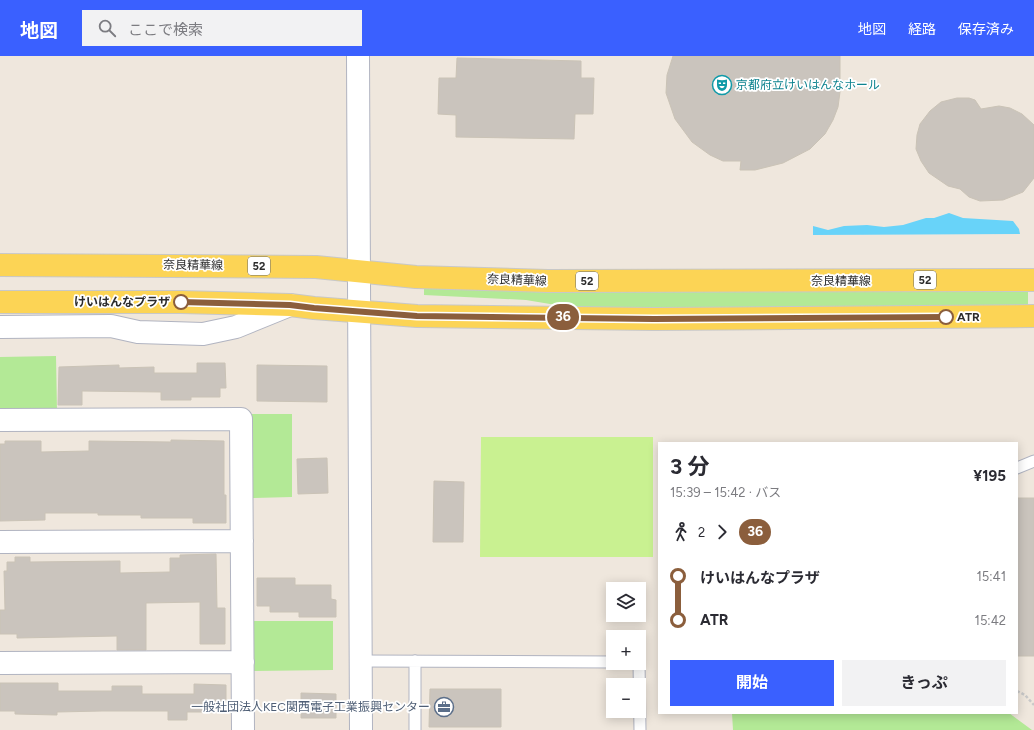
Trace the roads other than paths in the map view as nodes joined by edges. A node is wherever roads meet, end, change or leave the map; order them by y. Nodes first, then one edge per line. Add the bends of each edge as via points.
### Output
1 (358, 56) edge
2 (0, 265) edge
3 (358, 272) junction
4 (1034, 280) edge
5 (0, 302) edge
6 (290, 305) junction
7 (359, 312) junction
8 (1034, 316) edge
9 (0, 327) edge
10 (0, 420) edge
11 (1034, 461) edge
12 (1018, 468) edge
13 (242, 541) junction
14 (0, 542) edge
15 (360, 661) junction
16 (414, 661) junction
17 (242, 662) junction
18 (606, 662) edge
19 (0, 663) edge
20 (639, 670) edge
21 (243, 730) edge
22 (361, 730) edge
23 (415, 730) edge
24 (640, 730) edge

1 - 3 street
2 - 3 main road, 奈良精華線 / 52 via 316,267
3 - 4 main road, 奈良精華線 / 52 via 416,277 548,281
3 - 7 street
5 - 6 main road
6 - 7 main road
6 - 9 street via 236,327 203,334 138,332 110,326
7 - 8 main road via 417,316 654,319
7 - 15 street
10 - 13 street via 241,419
11 - 12 lane
13 - 14 street
13 - 17 street
15 - 16 lane
15 - 22 street
16 - 18 lane
16 - 23 lane
17 - 19 street
17 - 21 street
20 - 24 lane

